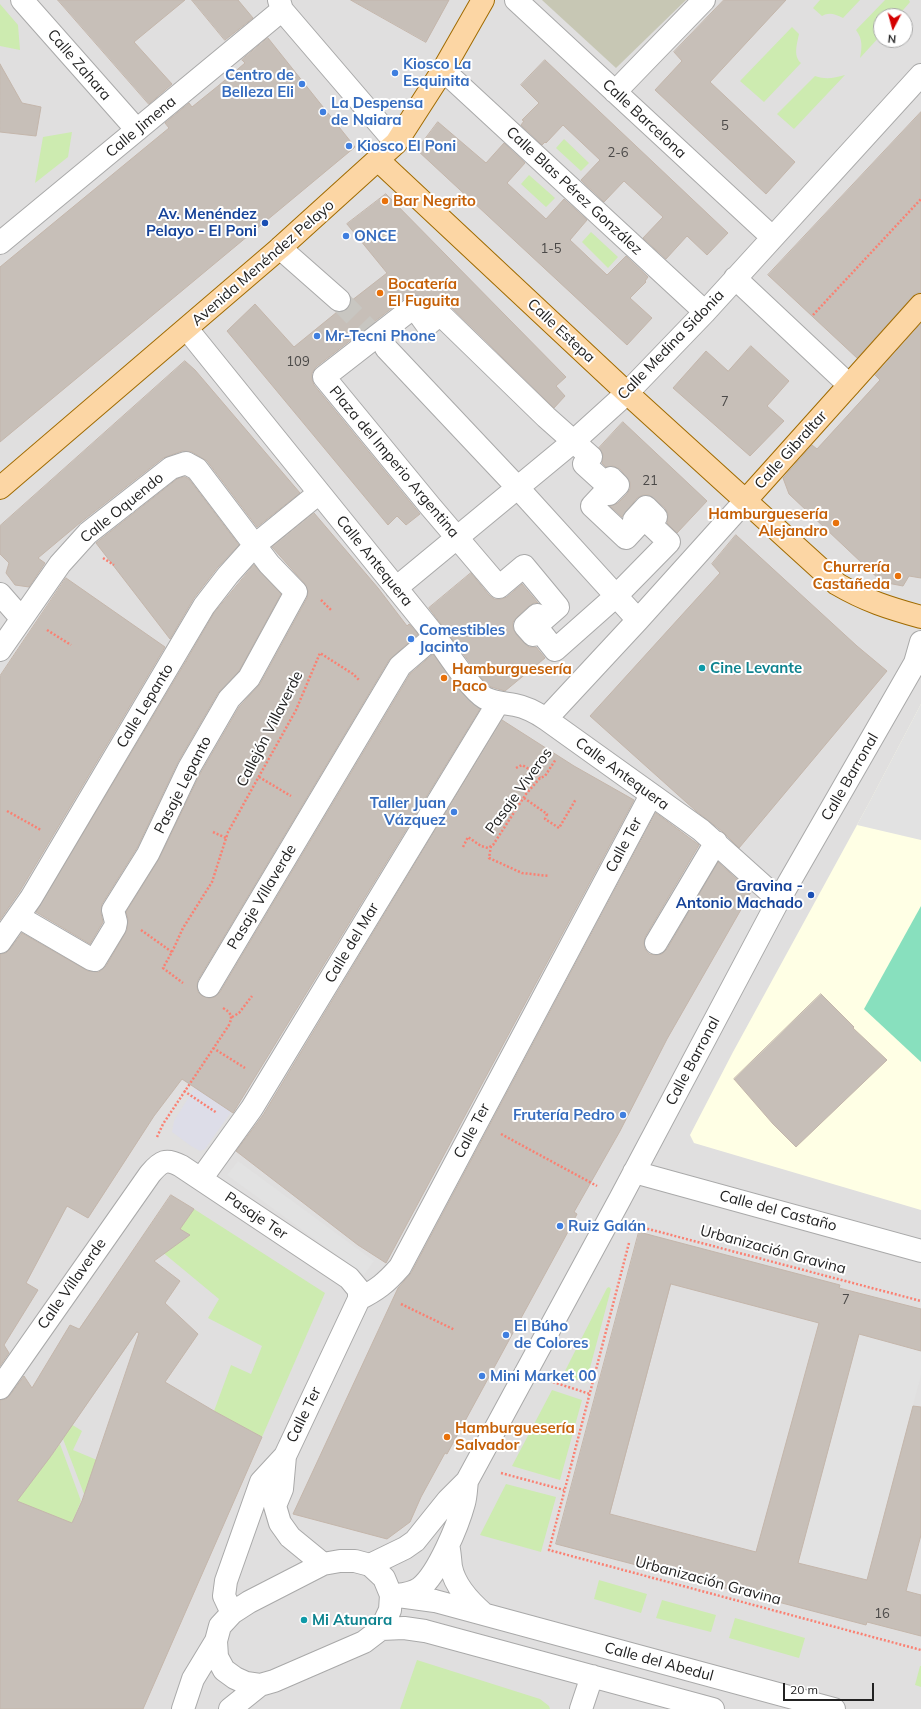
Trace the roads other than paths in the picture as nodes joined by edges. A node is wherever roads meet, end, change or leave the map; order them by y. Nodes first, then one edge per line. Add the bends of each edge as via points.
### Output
1 (22, 0) edge
2 (483, 0) edge
3 (516, 0) edge
4 (704, 0) edge
5 (280, 5) edge
6 (444, 70) junction
7 (921, 75) edge
8 (615, 92) junction
9 (136, 130) junction
10 (396, 143) junction
11 (378, 160) junction
12 (772, 237) junction
13 (0, 243) edge
14 (280, 248) junction
15 (735, 278) junction
16 (338, 300) tunnel mouth
17 (921, 305) edge
18 (705, 312) junction
19 (187, 329) junction
20 (386, 348) tunnel mouth
21 (849, 385) junction
22 (627, 393) junction
23 (574, 441) junction
24 (0, 488) edge
25 (518, 488) junction
26 (319, 493) junction
27 (746, 500) junction
28 (458, 537) junction
29 (255, 545) junction
30 (396, 588) junction
31 (0, 594) edge
32 (616, 596) junction
33 (921, 617) edge
34 (21, 618) junction
35 (638, 620) junction
36 (435, 636) junction
37 (921, 642) edge
38 (0, 650) edge
39 (498, 703) junction
40 (546, 719) junction
41 (651, 795) junction
42 (716, 842) junction
43 (779, 900) junction
44 (19, 917) junction
45 (0, 942) edge
46 (656, 943) dead end
47 (208, 991) road end
48 (634, 1172) junction
49 (201, 1179) junction
50 (145, 1182) joint
51 (921, 1251) edge
52 (359, 1299) junction
53 (0, 1388) edge
54 (285, 1456) junction
55 (467, 1481) junction
56 (448, 1545) junction
57 (323, 1564) junction
58 (370, 1565) junction
59 (391, 1595) junction
60 (232, 1612) junction
61 (485, 1614) junction
62 (381, 1629) junction
63 (216, 1641) junction
64 (592, 1676) junction
65 (260, 1685) junction
66 (183, 1709) edge
67 (230, 1709) edge
68 (581, 1709) edge
69 (713, 1709) edge
70 (834, 1709) edge

1 - 9 street, Calle Zahara
2 - 6 main road, Avenida Menéndez Pelayo
3 - 8 street, Calle Barcelona
4 - 8 street
5 - 9 street, Calle Jimena
5 - 10 street
6 - 10 main road, Avenida Menéndez Pelayo
6 - 18 street, Calle Blas Pérez González
7 - 12 street, Calle Medina Sidonia
8 - 12 street, Calle Barcelona
9 - 13 street, Calle Jimena
10 - 11 main road, Avenida Menéndez Pelayo
11 - 14 main road, Avenida Menéndez Pelayo
11 - 22 main road, Calle Estepa
12 - 15 street, Calle Medina Sidonia
14 - 16 street
14 - 19 main road, Avenida Menéndez Pelayo
15 - 18 street, Calle Medina Sidonia
15 - 21 street
17 - 21 main road, Calle Gibraltar
18 - 22 street, Calle Medina Sidonia
19 - 24 main road, Avenida Menéndez Pelayo
19 - 26 street, Calle Antequera
20 - 25 street
21 - 27 main road, Calle Gibraltar
22 - 23 street, Calle Medina Sidonia
22 - 27 main road, Calle Estepa
23 - 25 street, Calle Medina Sidonia
23 - 28 street, Plaza del Imperio Argentina via 440,314 427,325 414,307 324,378
23 - 32 street, Plaza del Imperio Argentina via 591,457 584,464 606,484 611,478 618,485 609,494 606,491 592,506 626,538 638,525 634,520 646,507 656,517 650,524 669,542
25 - 28 street, Calle Medina Sidonia
25 - 32 street
26 - 29 street, Calle Lepanto
26 - 30 street, Calle Antequera
27 - 33 main road, Calle Estepa via 837,584 882,606
27 - 35 street, Calle Gibraltar
28 - 30 street, Calle Medina Sidonia
28 - 32 street, Plaza del Imperio Argentina via 499,586 524,566 558,607 542,621 537,615 525,626 533,635 539,630 555,650
29 - 34 street, Calle Oquendo via 197,469 186,463 171,468 88,533 60,564
29 - 44 street, Calle Lepanto via 204,606
29 - 44 street, Pasaje Lepanto via 274,570 296,592 249,678 229,699 189,768 148,854 113,910 115,926 95,960
30 - 36 street, Calle Antequera
31 - 34 street
32 - 35 street
34 - 38 street, Calle Oquendo
35 - 40 street, Calle Gibraltar
36 - 39 street, Calle Antequera via 473,686 485,697
36 - 47 street, Pasaje Villaverde via 400,666
37 - 43 street, Calle Barronal via 915,663
39 - 40 street, Calle Antequera via 516,705
39 - 49 street, Calle del Mar via 267,1083
40 - 41 street, Calle Antequera
41 - 42 street, Calle Antequera
41 - 52 street, Calle Ter via 400,1268 380,1288
42 - 43 street, Calle Antequera
42 - 46 street
43 - 48 street, Calle Barronal
44 - 45 street, Calle Lepanto
48 - 51 street, Calle del Castaño
48 - 55 street, Calle Barronal
49 - 50 street, Pasaje Ter via 174,1162 165,1161 156,1167
49 - 52 street, Pasaje Ter via 348,1278 359,1290
50 - 53 street, Calle Villaverde
52 - 54 street, Calle Ter
54 - 57 street, Calle Ter via 282,1489 275,1506 280,1523 290,1537
54 - 60 street, Calle Ter via 261,1482 226,1581 224,1596
55 - 56 street, Calle Barronal via 465,1502
55 - 58 street, Calle Barronal via 415,1541
56 - 59 street, Calle Barronal via 421,1587 413,1593
56 - 61 street via 452,1569 460,1588 471,1603
57 - 58 street via 355,1561
57 - 60 street
58 - 59 street via 384,1578
59 - 61 street, Calle del Abedul via 432,1600
59 - 62 street via 390,1610
60 - 63 street via 220,1626
61 - 70 street, Calle del Abedul
62 - 64 street, Calle del Abedul via 404,1628 425,1631
62 - 65 street via 364,1642
63 - 65 street via 217,1658 224,1670 246,1683
63 - 66 street via 193,1679
64 - 68 street
64 - 69 street, Calle del Abedul
65 - 67 street

